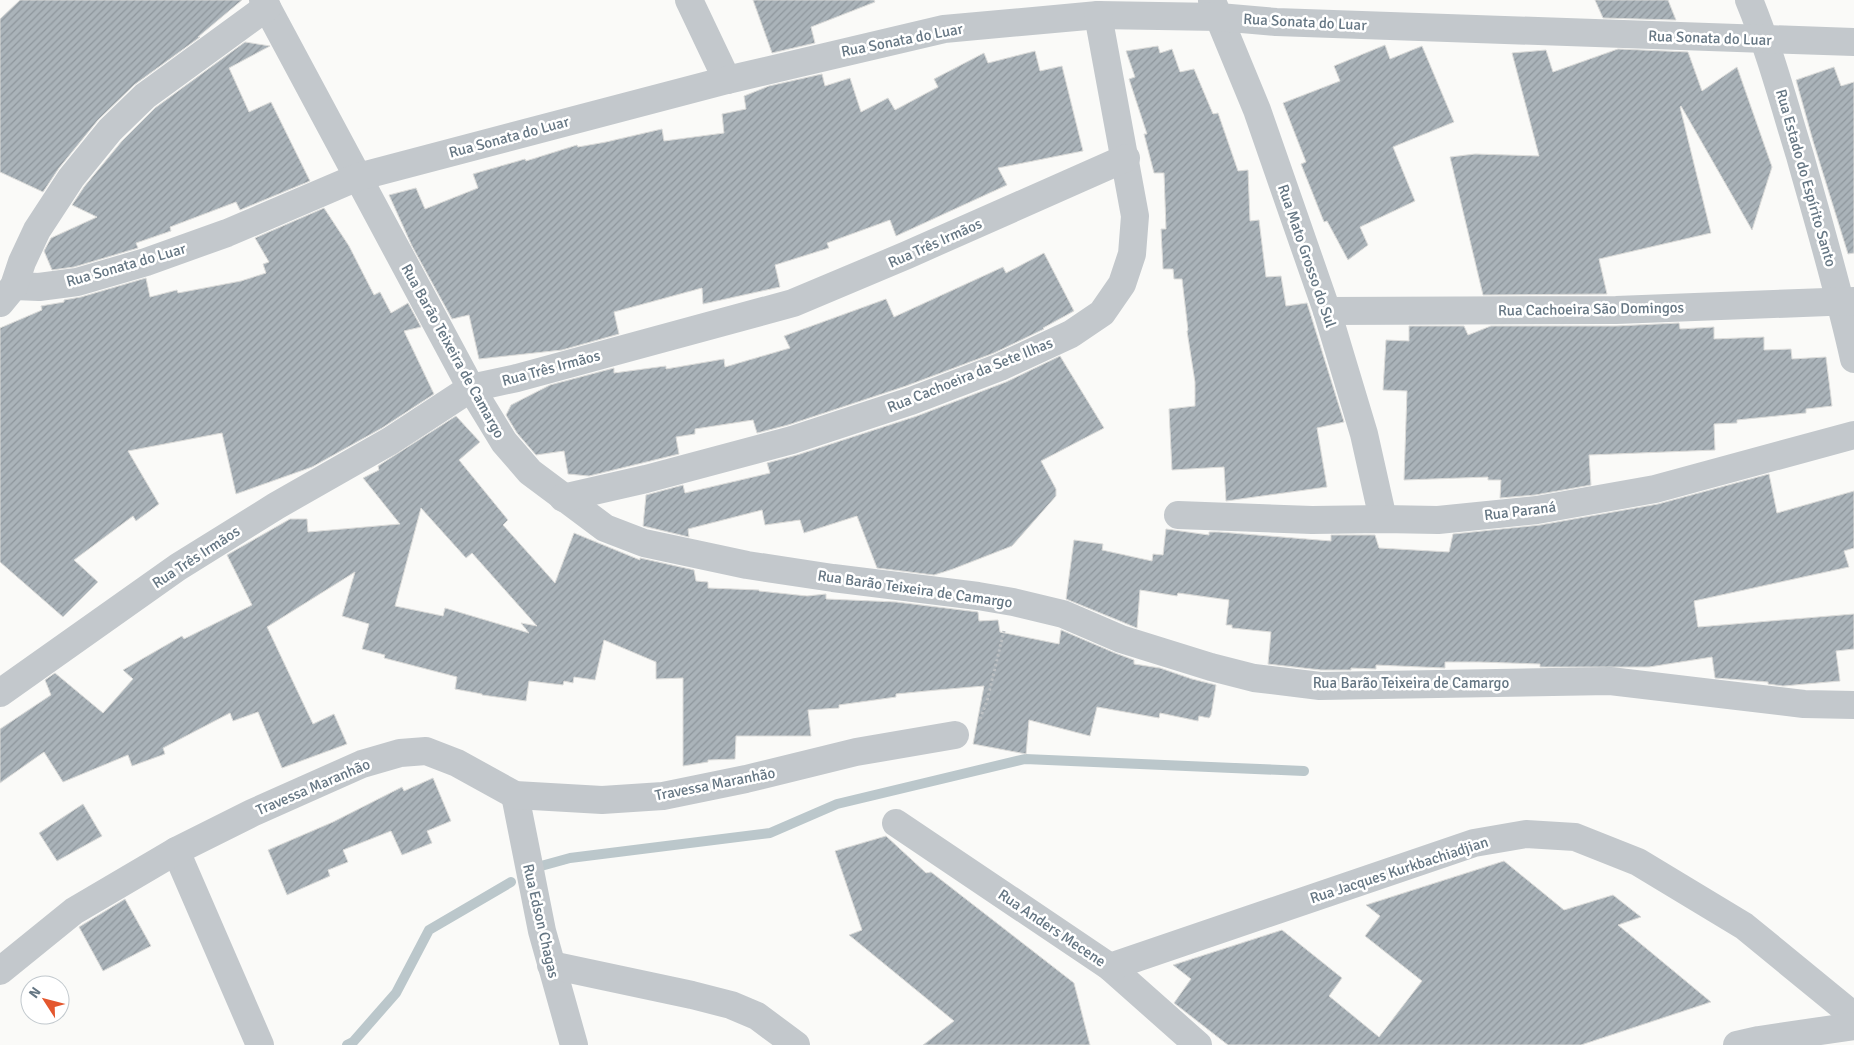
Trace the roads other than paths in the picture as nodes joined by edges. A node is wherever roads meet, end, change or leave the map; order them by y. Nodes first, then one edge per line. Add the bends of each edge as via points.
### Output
1 (689, 0) edge
2 (1749, 0) edge
3 (265, 4) edge
4 (1215, 8) edge
5 (1098, 15) junction
6 (1765, 40) junction
7 (1854, 42) edge
8 (727, 80) junction
9 (1126, 158) junction
10 (358, 177) junction
11 (7, 294) edge
12 (1848, 302) edge
13 (1327, 311) junction
14 (1854, 360) edge
15 (472, 388) junction
16 (1854, 435) edge
17 (563, 498) junction
18 (1178, 515) dead end
19 (1383, 519) junction
20 (0, 693) edge
21 (1854, 704) edge
22 (955, 735) road end
23 (514, 794) junction
24 (896, 823) dead end
25 (176, 851) junction
26 (551, 965) junction
27 (1110, 967) junction
28 (0, 971) edge
29 (1854, 1016) edge
30 (1854, 1026) edge
31 (1754, 1043) edge
32 (260, 1045) edge
33 (574, 1045) edge
34 (796, 1045) edge
35 (1198, 1045) edge

1 - 8 street
2 - 6 street, Rua Estado do Espírito Santo
3 - 10 street, Rua Barão Teixeira de Camargo
3 - 11 street via 145,96 110,130 71,178 37,230
4 - 5 street, Rua Sonata do Luar
4 - 6 street, Rua Sonata do Luar via 1276,22
4 - 13 street, Rua Mato Grosso do Sul via 1257,110
5 - 8 street, Rua Sonata do Luar via 944,29
5 - 9 street, Rua Cachoeira da Sete Ilhas
6 - 7 street, Rua Sonata do Luar
6 - 12 street, Rua Estado do Espírito Santo
8 - 10 street, Rua Sonata do Luar
9 - 15 street, Rua Três Irmãos via 793,303
9 - 17 street, Rua Cachoeira da Sete Ilhas via 1135,216 1129,262 1122,284 1102,313 1071,334 911,401 811,434
10 - 11 street, Rua Sonata do Luar via 226,233 146,262 77,282
10 - 15 street, Rua Barão Teixeira de Camargo
12 - 13 street, Rua Cachoeira São Domingos via 1616,310
12 - 14 street, Rua Estado do Espírito Santo
13 - 19 street, Rua Mato Grosso do Sul via 1364,434
15 - 17 street, Rua Barão Teixeira de Camargo via 504,442 530,472
15 - 20 street, Rua Três Irmãos via 390,441 178,567
16 - 19 street, Rua Paraná via 1655,489 1588,502 1438,520
17 - 21 street, Rua Barão Teixeira de Camargo via 605,528 644,543 747,565 1013,602 1063,614 1121,639 1254,678 1320,686 1610,681 1804,704
18 - 19 street, Rua Paraná
22 - 23 street, Travessa Maranhão via 856,752 663,796 602,800
23 - 25 street, Travessa Maranhão via 457,763 426,751 400,753 362,764
23 - 26 street, Rua Edson Chagas
24 - 27 street, Rua Anders Mecene
25 - 28 street, Travessa Maranhão via 74,911
25 - 32 street
26 - 33 street, Rua Edson Chagas
26 - 34 street via 731,1005 757,1016
27 - 29 street, Rua Jacques Kurkbachiadjian via 1474,843 1526,834 1575,837 1638,862 1744,926
27 - 35 street, Rua Anders Mecene
30 - 31 street

